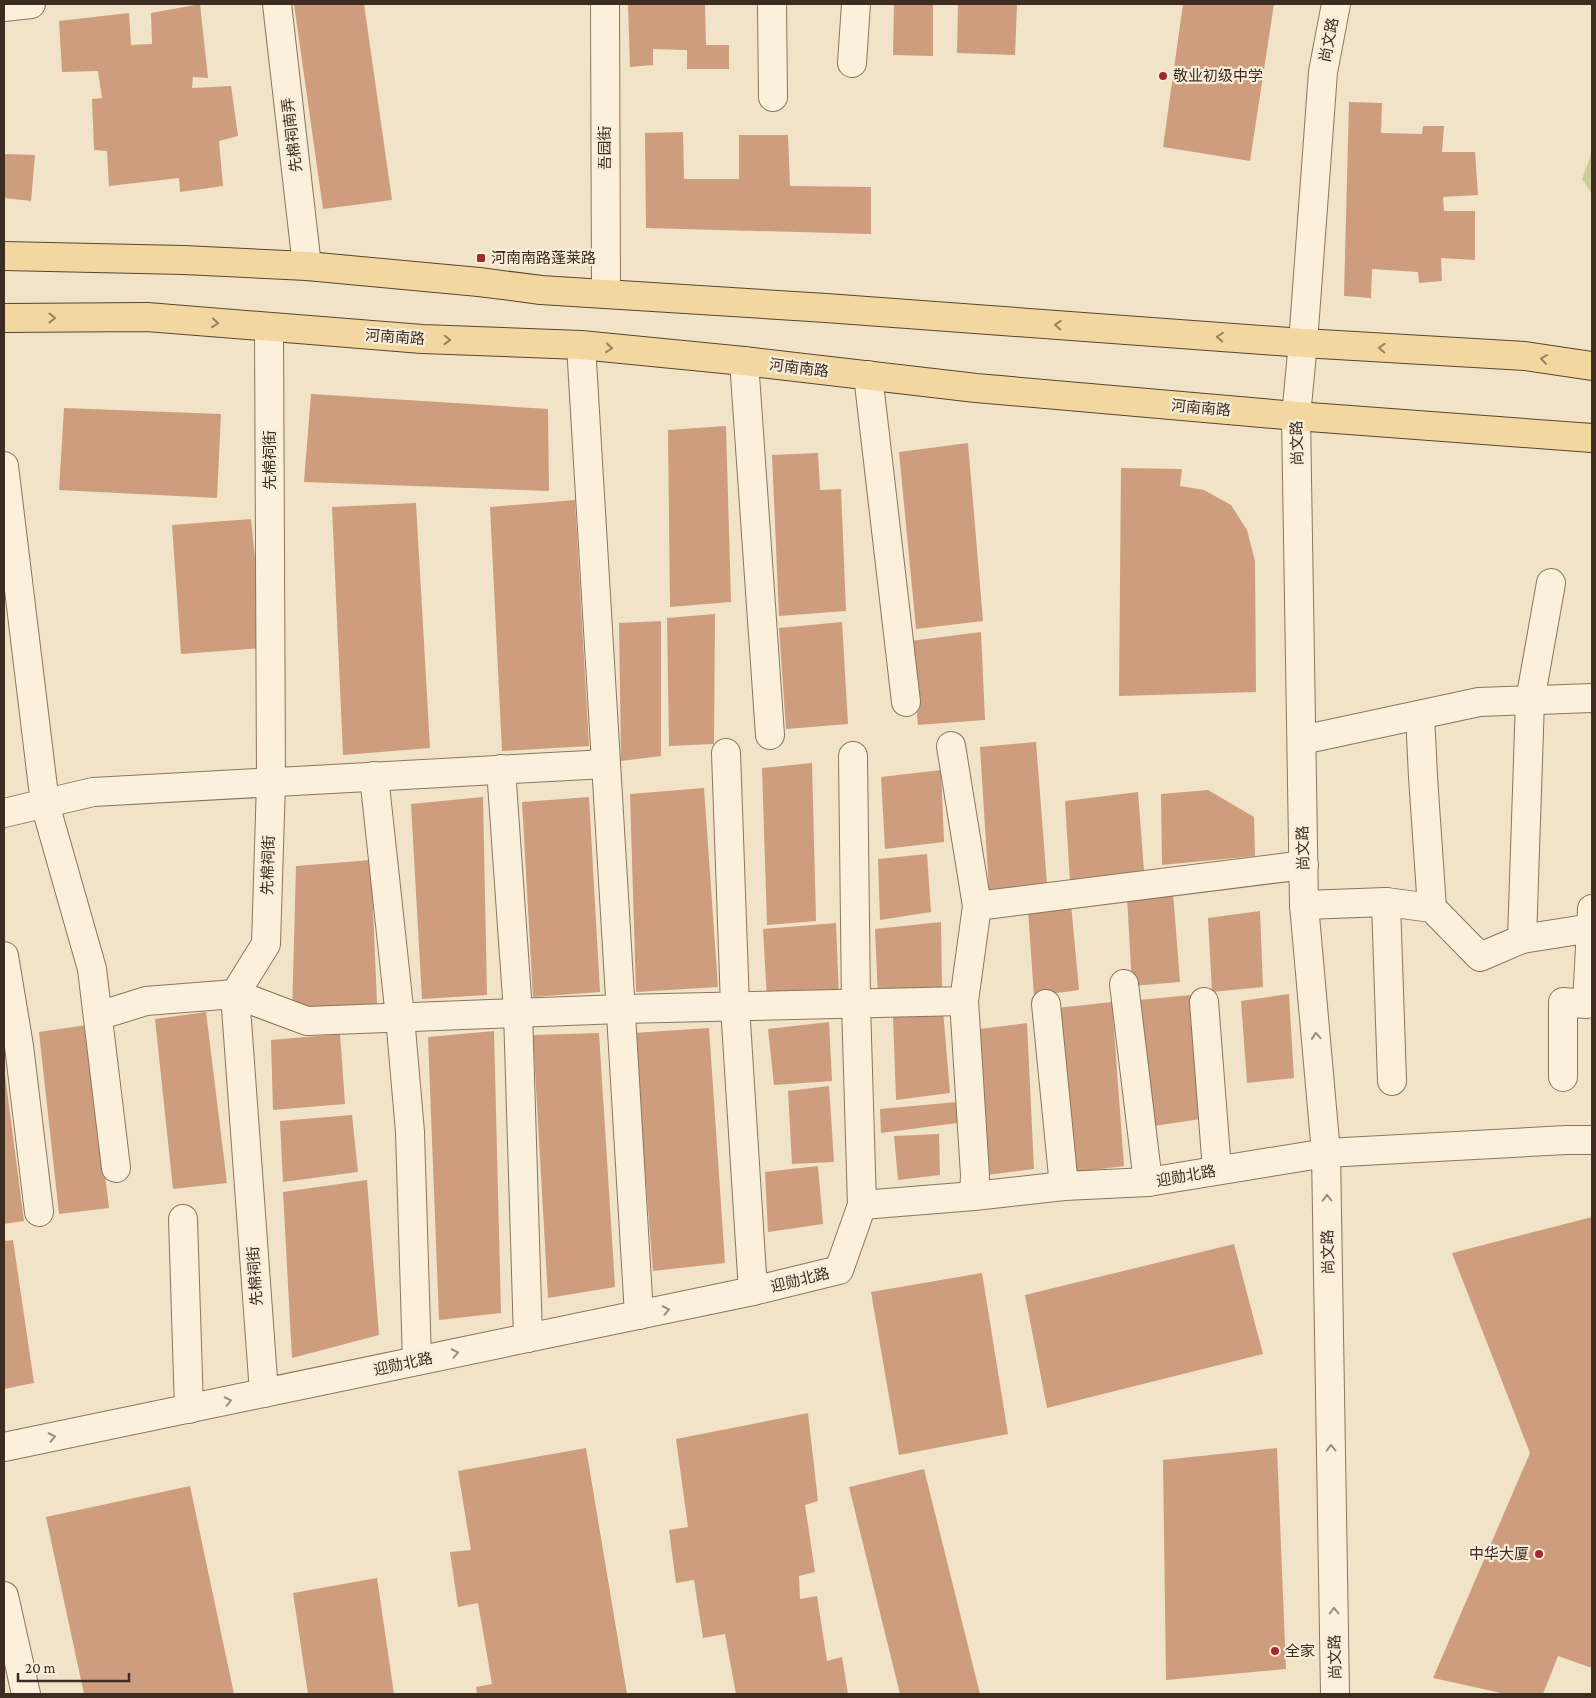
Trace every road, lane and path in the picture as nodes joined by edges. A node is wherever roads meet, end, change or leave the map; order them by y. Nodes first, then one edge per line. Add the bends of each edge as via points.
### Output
1 (31, 4) edge
2 (277, 4) edge
3 (604, 4) edge
4 (772, 4) edge
5 (856, 4) edge
6 (1336, 4) edge
7 (4, 7) edge
8 (852, 63) dead end
9 (773, 97) dead end
10 (4, 256) edge
11 (307, 266) junction
12 (606, 293) junction
13 (4, 318) edge
14 (269, 328) junction
15 (1303, 343) junction
16 (581, 346) junction
17 (744, 360) junction
18 (1592, 366) edge
19 (868, 375) junction
20 (1296, 416) junction
21 (1592, 438) edge
22 (4, 466) edge
23 (1551, 583) dead end
24 (1592, 698) edge
25 (1530, 701) junction
26 (906, 702) dead end
27 (1420, 715) junction
28 (770, 735) dead end
29 (1302, 740) junction
30 (952, 746) dead end
31 (726, 753) dead end
32 (853, 756) dead end
33 (606, 764) junction
34 (501, 769) junction
35 (374, 776) junction
36 (271, 782) junction
37 (45, 804) junction
38 (4, 813) edge
39 (1304, 865) junction
40 (1386, 902) junction
41 (1304, 905) junction
42 (976, 906) junction
43 (1432, 908) junction
44 (1592, 922) edge
45 (1522, 939) junction
46 (4, 956) edge
47 (1124, 984) dead end
48 (235, 994) junction
49 (964, 1001) junction
50 (1204, 1002) dead end
51 (856, 1004) junction
52 (1046, 1004) dead end
53 (735, 1006) junction
54 (621, 1008) junction
55 (518, 1012) junction
56 (98, 1016) junction
57 (400, 1017) junction
58 (1563, 1076) dead end
59 (1392, 1080) dead end
60 (1592, 1140) edge
61 (1326, 1153) junction
62 (116, 1168) dead end
63 (1217, 1170) junction
64 (1148, 1182) junction
65 (1064, 1186) junction
66 (974, 1196) junction
67 (862, 1206) junction
68 (39, 1212) dead end
69 (182, 1219) dead end
70 (753, 1292) junction
71 (639, 1315) junction
72 (528, 1338) junction
73 (418, 1361) junction
74 (264, 1393) junction
75 (189, 1409) junction
76 (4, 1447) edge
77 (4, 1596) edge
78 (26, 1694) edge
79 (1335, 1694) edge

1 - 7 street
2 - 11 street, 先棉祠南弄
3 - 12 street, 吾园街
4 - 9 street
5 - 8 street
6 - 15 street, 尚文路 via 1323,72
10 - 11 main road
11 - 12 main road via 541,290
15 -> 12 main road
13 -> 14 main road, 河南南路 via 147,318
14 -> 16 main road, 河南南路
14 - 36 street, 先棉祠街
18 -> 15 main road via 1525,356
15 - 20 street, 尚文路
16 -> 17 main road, 河南南路
16 - 33 street
17 - 19 main road, 河南南路
17 - 28 street
19 - 20 main road, 河南南路 via 976,388
19 - 26 street
20 - 21 main road, 河南南路
20 - 29 street, 尚文路
22 - 37 street
23 - 25 street
24 - 25 street
25 - 27 street via 1479,702
25 - 45 street
27 - 29 street
27 - 43 street
29 - 39 street, 尚文路
30 - 42 street
31 - 53 street
32 - 51 street
33 - 34 street
33 - 54 street
34 - 35 street
34 - 55 street
35 - 36 street
35 - 57 street
36 - 37 street via 92,792
36 - 48 street, 先棉祠街 via 266,944
37 - 38 street
37 - 56 street via 92,968
39 - 41 street, 尚文路
39 - 42 street
40 - 41 street
40 - 43 street
40 - 59 street
61 -> 41 street, 尚文路
42 - 49 street
43 - 45 street via 1480,957
44 - 45 street
44 - 58 street via 1587,1004 1564,1002
46 - 68 street via 19,1046
47 - 64 street
48 - 56 street via 146,1001
48 - 57 street via 307,1021
48 - 74 street, 先棉祠街
49 - 51 street
49 - 66 street
50 - 63 street
51 - 53 street
51 - 67 street
52 - 65 street
53 - 54 street
53 - 70 street
54 - 55 street
54 - 71 street
55 - 57 street
55 - 72 street
56 - 62 street
57 - 73 street via 410,1132
60 - 61 street, 迎勋北路
61 - 63 street, 迎勋北路
79 -> 61 street, 尚文路
63 - 64 street, 迎勋北路
64 - 65 street, 迎勋北路
65 - 66 street, 迎勋北路
66 - 67 street, 迎勋北路
67 - 70 street, 迎勋北路 via 839,1270
69 - 75 street
71 -> 70 street, 迎勋北路
71 - 72 street, 迎勋北路
73 -> 72 street, 迎勋北路
73 - 74 street, 迎勋北路
75 -> 74 street, 迎勋北路
76 -> 75 street, 迎勋北路
77 - 78 street

